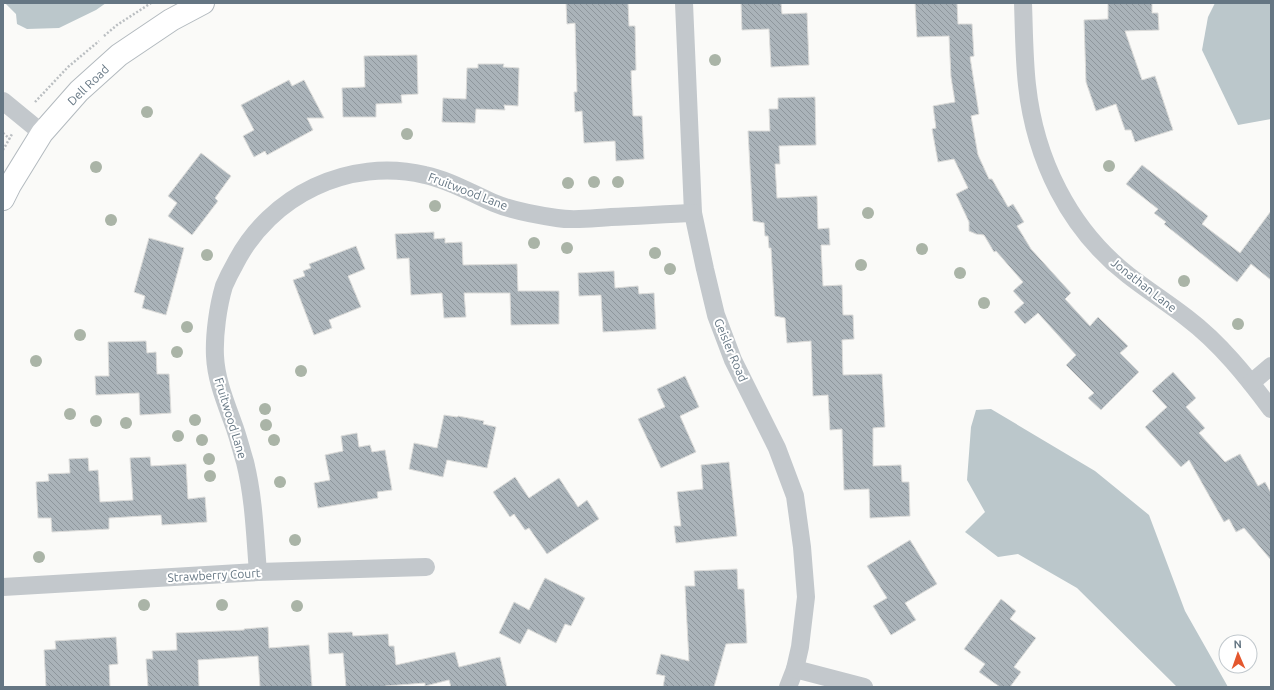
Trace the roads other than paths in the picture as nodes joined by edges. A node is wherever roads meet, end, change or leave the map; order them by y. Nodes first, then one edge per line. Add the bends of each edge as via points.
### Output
1 (203, 3) edge
2 (684, 3) edge
3 (1023, 3) edge
4 (3, 101) edge
5 (42, 133) junction
6 (3, 199) edge
7 (693, 212) junction
8 (1271, 366) edge
9 (1251, 383) junction
10 (1271, 410) edge
11 (426, 567) dead end
12 (258, 572) junction
13 (3, 587) edge
14 (795, 669) junction
15 (788, 687) edge
16 (864, 687) edge

1 - 5 street, Dell Road via 171,20 119,55 79,91
2 - 7 street, Geisler Road
3 - 9 street, Jonathan Lane via 1027,85 1033,118 1040,148 1065,205 1106,256 1188,319 1222,350
4 - 5 street
5 - 6 street, Dell Road
7 - 12 street, Fruitwood Lane via 560,219 496,204 426,175 394,170 359,172 326,181 290,201 263,223 242,251 224,285 217,320 215,356 221,391 234,425 254,509
7 - 14 street, Geisler Road via 716,315 733,360 777,448 795,496 806,597
8 - 9 street
9 - 10 street, Jonathan Lane
11 - 12 street, Strawberry Court
12 - 13 street, Strawberry Court
14 - 15 street, Geisler Road
14 - 16 street

